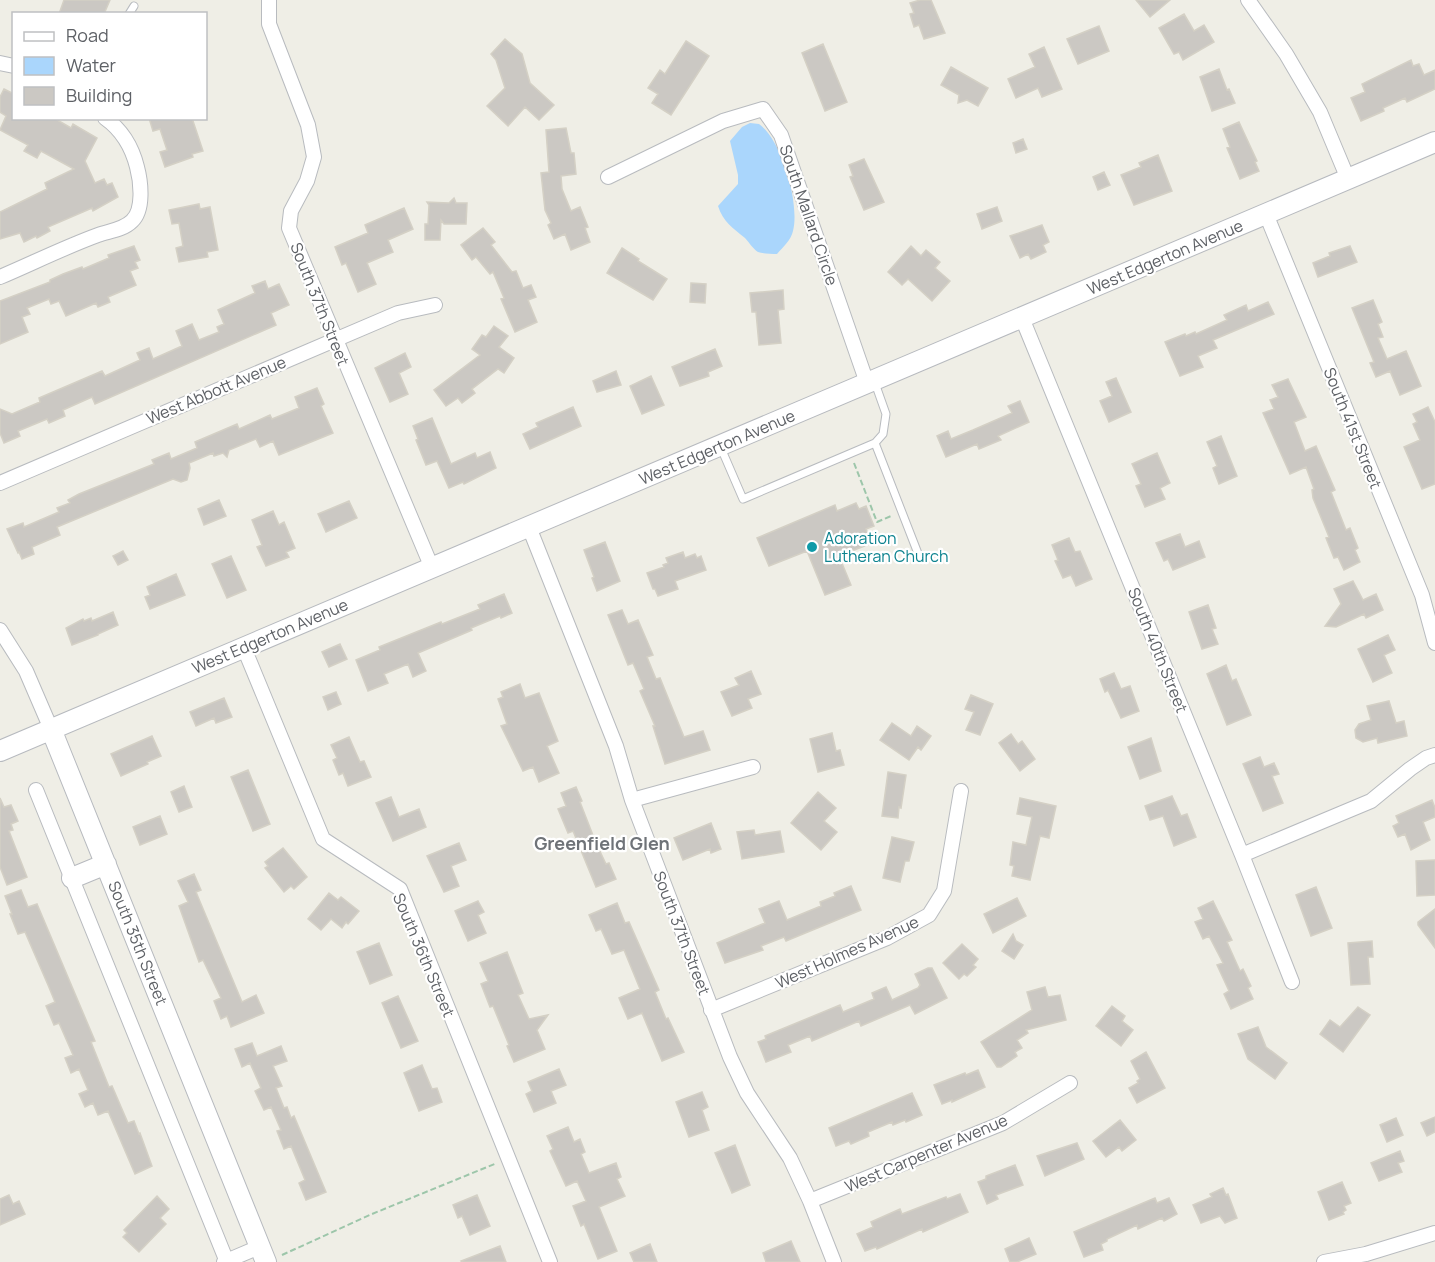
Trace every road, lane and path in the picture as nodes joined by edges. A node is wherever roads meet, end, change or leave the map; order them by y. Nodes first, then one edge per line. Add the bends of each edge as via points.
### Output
1 (269, 0) edge
2 (1248, 0) edge
3 (134, 6) dead end
4 (130, 12) edge
5 (107, 120) edge
6 (1435, 142) edge
7 (608, 177) dead end
8 (1348, 179) junction
9 (1266, 214) junction
10 (0, 277) edge
11 (435, 305) dead end
12 (1022, 318) junction
13 (334, 339) junction
14 (870, 382) junction
15 (875, 443) junction
16 (720, 446) junction
17 (850, 454) junction
18 (0, 483) edge
19 (902, 512) junction
20 (529, 527) junction
21 (919, 556) dead end
22 (432, 568) junction
23 (0, 632) edge
24 (1435, 644) edge
25 (244, 648) junction
26 (51, 729) junction
27 (0, 751) edge
28 (1435, 755) edge
29 (753, 767) dead end
30 (36, 790) dead end
31 (961, 791) dead end
32 (632, 800) junction
33 (1242, 855) junction
34 (106, 864) junction
35 (72, 878) junction
36 (1292, 982) dead end
37 (711, 1010) junction
38 (1070, 1083) dead end
39 (508, 1159) junction
40 (810, 1201) junction
41 (1435, 1233) edge
42 (269, 1254) edge
43 (226, 1262) edge
44 (550, 1262) edge
45 (834, 1262) edge
46 (1324, 1262) edge

1 - 13 street, South 37th Street via 269,24 308,125 314,157 291,211 289,228
2 - 8 street via 1320,112
3 - 4 lane
5 - 10 street via 124,136 140,179 139,207 134,220
6 - 8 street, West Edgerton Avenue
7 - 14 street, South Mallard Circle via 723,121 763,109 781,135
8 - 9 street, West Edgerton Avenue
9 - 12 street, West Edgerton Avenue
9 - 24 street, South 41st Street via 1422,595
11 - 13 street, West Abbott Avenue via 399,313
12 - 14 street, West Edgerton Avenue
12 - 33 street, South 40th Street
13 - 18 street, West Abbott Avenue
13 - 22 street, South 37th Street
14 - 15 lane via 886,414 883,434
14 - 16 street, West Edgerton Avenue
15 - 17 lane
15 - 19 lane
16 - 17 lane via 743,499
16 - 20 street, West Edgerton Avenue
17 - 19 path via 877,522
19 - 21 lane
20 - 22 street, West Edgerton Avenue
20 - 32 street, South 37th Street via 616,746
22 - 25 street, West Edgerton Avenue
23 - 26 street, South 35th Street via 26,671
25 - 26 street, West Edgerton Avenue
25 - 39 street, South 36th Street via 323,839 399,889
26 - 27 street, West Edgerton Avenue
26 - 34 street, South 35th Street
28 - 33 street via 1410,769 1371,801
29 - 32 street
30 - 35 street
31 - 37 street, West Holmes Avenue via 944,891 929,915 887,938
32 - 37 street, South 37th Street
33 - 36 street, South 40th Street
34 - 35 street
34 - 42 street, South 35th Street
35 - 43 street
37 - 40 street, South 37th Street via 747,1093 790,1158
38 - 40 street, West Carpenter Avenue via 1003,1123
39 - 42 path
39 - 44 street, South 36th Street
40 - 45 street, South 37th Street
41 - 46 street
42 - 43 street

